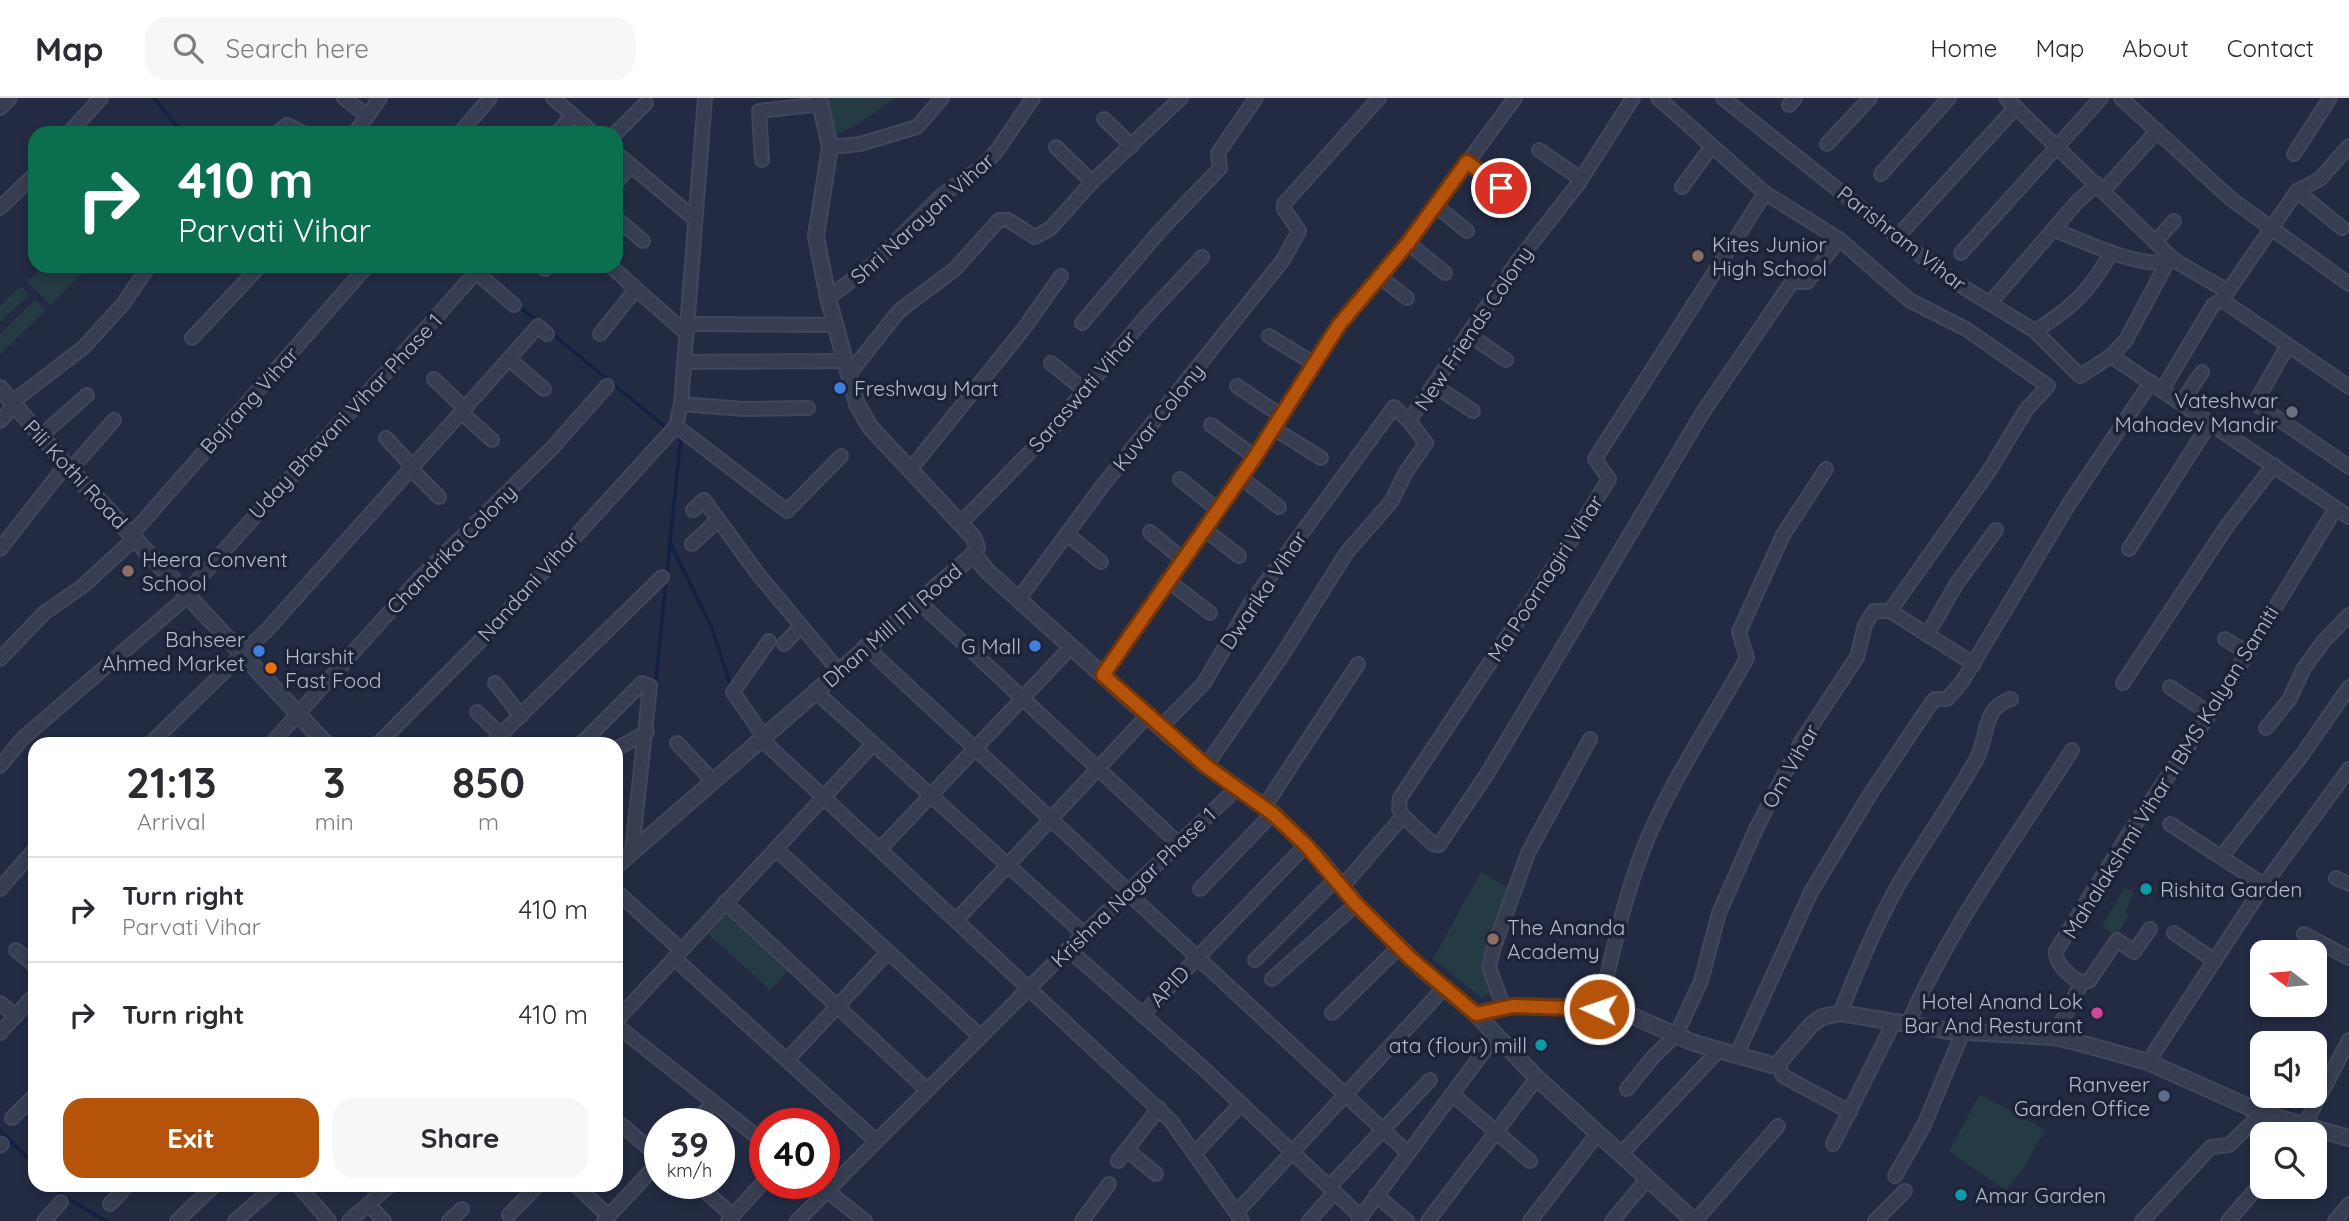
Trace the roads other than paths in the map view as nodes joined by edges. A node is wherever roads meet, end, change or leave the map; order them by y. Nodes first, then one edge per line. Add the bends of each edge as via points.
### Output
1 (10, 98) edge
2 (101, 98) edge
3 (344, 98) edge
4 (380, 98) edge
5 (490, 98) edge
6 (705, 98) edge
7 (942, 98) edge
8 (1033, 98) edge
9 (1181, 98) edge
10 (1256, 98) edge
11 (1379, 98) edge
12 (1515, 98) edge
13 (1633, 98) edge
14 (1658, 98) edge
15 (1723, 98) edge
16 (1870, 98) edge
17 (1949, 98) edge
18 (2101, 98) edge
19 (2121, 98) edge
20 (2330, 98) edge
21 (555, 99) edge
22 (820, 101) edge
23 (2011, 101) edge
24 (646, 103) dead end
25 (0, 108) edge
26 (573, 115) junction
27 (367, 116) junction
28 (1104, 119) dead end
29 (75, 126) edge
30 (360, 126) edge
31 (466, 126) edge
32 (563, 126) edge
33 (585, 126) edge
34 (623, 126) edge
35 (2156, 132) junction
36 (1827, 144) dead end
37 (1132, 146) junction
38 (1712, 146) junction
39 (2057, 146) junction
40 (830, 147) junction
41 (1056, 147) dead end
42 (1539, 150) dead end
43 (2348, 151) edge
44 (2294, 154) dead end
45 (623, 159) edge
46 (762, 160) dead end
47 (1467, 162) junction
48 (631, 166) junction
49 (1881, 174) dead end
50 (623, 175) edge
51 (1581, 179) junction
52 (28, 181) edge
53 (1092, 182) junction
54 (1682, 187) dead end
55 (2100, 187) junction
56 (1501, 188) dead end
57 (2297, 191) junction
58 (1765, 192) junction
59 (1436, 206) junction
60 (0, 208) edge
61 (695, 219) junction
62 (2174, 221) dead end
63 (623, 224) edge
64 (2270, 228) junction
65 (2342, 228) dead end
66 (2055, 230) junction
67 (1467, 231) dead end
68 (1899, 236) junction
69 (1839, 239) junction
70 (643, 241) dead end
71 (1408, 243) junction
72 (2155, 243) junction
73 (1961, 253) dead end
74 (2111, 253) junction
75 (1202, 257) dead end
76 (2171, 262) junction
77 (144, 273) edge
78 (253, 273) edge
79 (361, 273) edge
80 (469, 273) edge
81 (477, 273) edge
82 (619, 273) edge
83 (1446, 273) dead end
84 (1060, 276) dead end
85 (1380, 277) junction
86 (2349, 284) edge
87 (636, 289) junction
88 (2224, 295) junction
89 (828, 298) junction
90 (1407, 298) dead end
91 (1990, 303) junction
92 (514, 305) dead end
93 (1082, 323) dead end
94 (835, 325) junction
95 (688, 326) junction
96 (2035, 331) junction
97 (547, 334) dead end
98 (600, 334) dead end
99 (1468, 334) junction
100 (1269, 336) dead end
101 (192, 338) dead end
102 (2287, 347) junction
103 (2111, 356) junction
104 (509, 359) junction
105 (1506, 360) dead end
106 (686, 362) junction
107 (1051, 363) dead end
108 (1313, 363) junction
109 (848, 368) junction
110 (2202, 372) dead end
111 (434, 379) dead end
112 (607, 386) dead end
113 (1237, 386) dead end
114 (1435, 386) junction
115 (2156, 386) junction
116 (2349, 387) edge
117 (0, 388) edge
118 (544, 389) dead end
119 (1084, 390) junction
120 (87, 395) dead end
121 (2181, 403) junction
122 (12, 404) junction
123 (683, 405) junction
124 (808, 408) dead end
125 (463, 411) junction
126 (1473, 411) dead end
127 (1280, 415) junction
128 (114, 420) dead end
129 (0, 421) edge
130 (1409, 421) junction
131 (2210, 423) junction
132 (1211, 425) dead end
133 (1273, 428) junction
134 (680, 429) junction
135 (41, 436) junction
136 (386, 438) dead end
137 (492, 440) dead end
138 (841, 456) dead end
139 (1255, 457) junction
140 (1321, 458) dead end
141 (2274, 465) junction
142 (410, 466) junction
143 (69, 467) junction
144 (2349, 467) edge
145 (1826, 469) dead end
146 (910, 470) junction
147 (1240, 477) junction
148 (1180, 479) dead end
149 (439, 497) dead end
150 (1279, 507) dead end
151 (2336, 508) junction
152 (693, 510) dead end
153 (1218, 510) junction
154 (2349, 517) edge
155 (718, 520) junction
156 (961, 523) junction
157 (1204, 529) junction
158 (1997, 530) dead end
159 (1150, 533) dead end
160 (1067, 534) junction
161 (133, 536) junction
162 (692, 544) dead end
163 (0, 549) edge
164 (2129, 549) dead end
165 (975, 554) junction
166 (1239, 556) dead end
167 (1181, 558) junction
168 (1101, 562) dead end
169 (662, 577) dead end
170 (1167, 580) junction
171 (188, 594) junction
172 (1018, 600) junction
173 (918, 601) junction
174 (1890, 611) junction
175 (1210, 613) dead end
176 (2349, 615) edge
177 (801, 626) junction
178 (1927, 635) junction
179 (2225, 639) dead end
180 (769, 641) dead end
181 (784, 643) dead end
182 (865, 646) junction
183 (1071, 647) junction
184 (2248, 653) junction
185 (242, 654) junction
186 (0, 659) edge
187 (1358, 664) dead end
188 (1974, 664) junction
189 (838, 670) junction
190 (1103, 675) junction
191 (495, 682) dead end
192 (2123, 683) dead end
193 (2170, 687) dead end
194 (2349, 687) edge
195 (815, 691) junction
196 (1020, 697) junction
197 (2011, 699) dead end
198 (477, 712) dead end
199 (295, 713) junction
200 (2210, 714) junction
201 (1148, 715) junction
202 (521, 716) junction
203 (1161, 727) junction
204 (2266, 729) dead end
205 (647, 732) junction
206 (157, 737) edge
207 (276, 737) edge
208 (319, 737) edge
209 (385, 737) edge
210 (495, 737) edge
211 (498, 737) edge
212 (588, 737) edge
213 (762, 738) junction
214 (1590, 739) dead end
215 (677, 743) dead end
216 (873, 744) junction
217 (623, 745) edge
218 (976, 746) junction
219 (2071, 750) dead end
220 (0, 766) edge
221 (1206, 766) junction
222 (1097, 769) junction
223 (2349, 769) edge
224 (713, 781) junction
225 (1236, 789) junction
226 (930, 794) junction
227 (825, 797) junction
228 (1269, 811) junction
229 (1402, 816) junction
230 (1052, 817) junction
231 (2170, 824) dead end
232 (1178, 843) junction
233 (1306, 845) junction
234 (881, 848) junction
235 (776, 849) junction
236 (632, 851) junction
237 (28, 857) edge
238 (2221, 857) junction
239 (623, 859) edge
240 (1007, 865) junction
241 (2336, 878) dead end
242 (1339, 883) junction
243 (2349, 884) edge
244 (2264, 885) junction
245 (1200, 889) dead end
246 (0, 890) edge
247 (1129, 892) junction
248 (623, 898) edge
249 (725, 902) junction
250 (1356, 904) junction
251 (962, 914) dead end
252 (2150, 929) dead end
253 (2174, 933) dead end
254 (1084, 934) junction
255 (2304, 934) dead end
256 (1399, 947) junction
257 (1068, 949) junction
258 (16, 950) dead end
259 (887, 953) junction
260 (678, 954) junction
261 (1196, 957) junction
262 (2349, 958) edge
263 (28, 960) edge
264 (1255, 960) dead end
265 (2215, 961) junction
266 (1272, 979) dead end
267 (2079, 982) junction
268 (1030, 987) junction
269 (1444, 988) junction
270 (28, 1002) edge
271 (0, 1003) edge
272 (837, 1006) junction
273 (1504, 1008) junction
274 (1599, 1009) junction
275 (1332, 1013) dead end
276 (1840, 1013) junction
277 (1476, 1014) junction
278 (623, 1015) edge
279 (1142, 1015) junction
280 (16, 1016) junction
281 (1901, 1023) junction
282 (623, 1029) edge
283 (1963, 1032) junction
284 (0, 1033) edge
285 (1496, 1035) junction
286 (1676, 1035) junction
287 (980, 1036) junction
288 (2054, 1037) junction
289 (2348, 1043) edge
290 (1718, 1051) junction
291 (1736, 1056) junction
292 (787, 1060) junction
293 (2148, 1062) junction
294 (1777, 1064) junction
295 (1537, 1079) junction
296 (1430, 1080) dead end
297 (926, 1089) junction
298 (1627, 1089) dead end
299 (1452, 1094) junction
300 (1345, 1095) junction
301 (28, 1102) edge
302 (713, 1103) junction
303 (1240, 1105) junction
304 (708, 1108) edge
305 (1159, 1108) junction
306 (1850, 1112) junction
307 (2262, 1113) junction
308 (12, 1118) dead end
309 (2290, 1122) edge
310 (2308, 1122) edge
311 (1778, 1126) dead end
312 (623, 1127) edge
313 (1384, 1130) junction
314 (749, 1131) edge
315 (1497, 1131) junction
316 (2327, 1132) edge
317 (1598, 1133) junction
318 (2349, 1138) edge
319 (875, 1140) junction
320 (1833, 1144) dead end
321 (644, 1145) edge
322 (1127, 1150) junction
323 (1195, 1153) junction
324 (1292, 1153) junction
325 (1408, 1153) junction
326 (1621, 1154) junction
327 (1118, 1161) dead end
328 (1530, 1161) dead end
329 (840, 1171) edge
330 (1156, 1174) dead end
331 (1895, 1176) dead end
332 (644, 1178) edge
333 (1648, 1178) junction
334 (1109, 1184) dead end
335 (1332, 1189) junction
336 (1905, 1191) dead end
337 (122, 1192) edge
338 (208, 1192) edge
339 (268, 1192) edge
340 (304, 1192) edge
341 (382, 1192) edge
342 (531, 1192) edge
343 (583, 1192) edge
344 (1376, 1195) junction
345 (2250, 1196) edge
346 (749, 1197) edge
347 (712, 1199) edge
348 (813, 1199) edge
349 (837, 1199) edge
350 (61, 1202) dead end
351 (368, 1204) junction
352 (2349, 1204) edge
353 (110, 1205) dead end
354 (509, 1215) dead end
355 (1239, 1217) edge
356 (611, 1218) edge
357 (730, 1218) edge
358 (1359, 1219) edge
359 (862, 1220) edge
360 (1693, 1220) edge
361 (44, 1221) edge
362 (177, 1221) edge
363 (235, 1221) edge
364 (329, 1221) edge
365 (349, 1221) edge
366 (384, 1221) edge
367 (797, 1221) edge
368 (1082, 1221) edge
369 (1309, 1221) edge
370 (1407, 1221) edge
371 (1428, 1221) edge
372 (1530, 1221) edge
373 (1612, 1221) edge
374 (1875, 1221) edge
375 (2142, 1221) edge
376 (2228, 1221) edge
377 (2335, 1221) edge

1 - 25 street
2 - 29 street
3 - 27 street
4 - 27 street
5 - 31 street
6 - 61 street
7 - 40 street via 917,127 860,144
8 - 89 street, Shri Narayan Vihar via 980,168 941,196 873,264
9 - 37 street
10 - 93 street via 1218,153 1220,168
11 - 160 street, Kuvar Colony via 1284,205 1298,236 1283,260
12 - 47 street
13 - 51 street, New Friends Colony
14 - 38 street
15 - 68 street, Parishram Vihar
16 - 36 street
17 - 49 street
18 - 39 street
19 - 35 street
20 - 44 street
21 - 26 street
22 - 40 street, Dhan Mill ITI Road
22 - 46 street via 759,111
23 - 39 street
23 - 68 street
24 - 34 street
26 - 32 street
26 - 33 street
27 - 30 street
28 - 37 street
35 - 55 street
35 - 64 street
37 - 53 street
38 - 54 street
38 - 58 street
39 - 55 street
39 - 73 street
40 - 89 street, Dhan Mill ITI Road via 816,236
41 - 53 street
42 - 51 street
43 - 57 street via 2320,180
45 - 48 street
47 - 56 street
47 - 59 street
48 - 50 street
48 - 61 street
51 - 99 street, New Friends Colony
52 - 60 street
53 - 109 street via 1051,228 1035,237 1008,220 999,220 955,269 900,311
55 - 66 street via 2077,202
55 - 72 street
57 - 64 street
57 - 65 street
58 - 69 street
58 - 229 street, Ma Poornagiri Vihar via 1595,459 1609,479 1400,798
59 - 67 street
59 - 71 street
61 - 95 street
62 - 72 street
63 - 70 street
64 - 86 street
64 - 88 street
66 - 74 street
66 - 91 street
68 - 91 street, Parishram Vihar via 1950,279
69 - 174 street via 1909,300 1966,329 2048,386 2026,410 1989,471
69 - 229 street via 1807,282 1792,282 1703,412 1487,774 1439,845
71 - 83 street
71 - 85 street
72 - 76 street
74 - 76 street via 2135,261
74 - 96 street via 2088,292
75 - 119 street, Saraswati Vihar
76 - 88 street
76 - 103 street via 2132,331
77 - 122 street via 84,347
78 - 101 street
79 - 161 street, Bajrang Vihar
80 - 171 street, Uday Bhavani Vihar Phase 1 via 349,416 249,521
81 - 92 street
82 - 87 street
84 - 146 street via 1017,338
85 - 90 street
85 - 108 street
87 - 95 street
87 - 98 street
88 - 102 street
88 - 115 street
89 - 94 street, Dhan Mill ITI Road
91 - 96 street, Parishram Vihar
94 - 95 street
94 - 109 street, Dhan Mill ITI Road
95 - 106 street
96 - 103 street, Parishram Vihar via 2080,376
97 - 104 street via 538,326
99 - 105 street
99 - 114 street, New Friends Colony
100 - 108 street
102 - 116 street
102 - 144 street via 2255,403
103 - 115 street
104 - 118 street
104 - 125 street
106 - 109 street
106 - 123 street
107 - 119 street
108 - 127 street
109 - 146 street, Dhan Mill ITI Road via 857,404 870,427
110 - 121 street
111 - 125 street
112 - 199 street, Chandrika Colony
113 - 127 street
114 - 126 street
114 - 130 street, New Friends Colony
115 - 121 street
115 - 188 street via 2068,504
117 - 122 street, Pili Kothi Road
119 - 156 street, Saraswati Vihar
120 - 135 street
121 - 131 street
122 - 129 street
122 - 135 street, Pili Kothi Road
123 - 124 street
123 - 134 street
125 - 137 street
125 - 142 street
127 - 133 street
128 - 143 street
130 - 203 street, Dwarika Vihar via 1394,407 1250,604 1204,683
130 - 221 street, New Friends Colony via 1426,443 1391,502 1347,552
131 - 141 street
131 - 164 street
132 - 139 street
133 - 139 street
133 - 140 street
134 - 138 street via 787,511
134 - 209 street, Nandani Vihar
135 - 143 street, Pili Kothi Road
136 - 142 street
139 - 147 street
141 - 151 street
141 - 192 street via 2227,526
142 - 149 street
142 - 185 street
143 - 161 street, Pili Kothi Road
143 - 163 street
145 - 274 street via 1783,535 1739,632 1747,658 1644,847
146 - 156 street, Dhan Mill ITI Road
147 - 150 street
147 - 153 street
148 - 153 street
151 - 154 street
151 - 184 street, Mahalakshmi Vihar 1 BMS Kalyan Samiti
152 - 155 street via 704,500
153 - 157 street
155 - 162 street
155 - 177 street
156 - 165 street, Dhan Mill ITI Road via 974,537
157 - 166 street
157 - 167 street
158 - 178 street via 1957,583
159 - 167 street
160 - 168 street
160 - 172 street, Kuvar Colony
161 - 171 street, Pili Kothi Road
161 - 186 street, Bajrang Vihar via 83,586 44,613
165 - 172 street
165 - 173 street, Dhan Mill ITI Road
167 - 170 street
169 - 202 street
170 - 175 street
170 - 190 street
171 - 185 street, Pili Kothi Road
171 - 220 street, Uday Bhavani Vihar Phase 1 via 31,730
172 - 183 street
173 - 182 street, Dhan Mill ITI Road
173 - 196 street
174 - 178 street
174 - 286 street, Om Vihar via 1879,609 1870,616 1857,657 1781,777 1730,884 1708,962
176 - 204 street via 2304,668 2289,700
177 - 181 street
177 - 189 street
178 - 188 street
179 - 184 street
180 - 213 street via 733,692
182 - 189 street, Dhan Mill ITI Road
182 - 218 street
183 - 190 street
183 - 196 street
184 - 200 street, Mahalakshmi Vihar 1 BMS Kalyan Samiti
185 - 199 street, Pili Kothi Road
185 - 206 street
187 - 228 street
188 - 291 street via 1947,699 1932,702 1869,796 1801,913
189 - 195 street, Dhan Mill ITI Road
190 - 201 street
191 - 202 street
193 - 200 street
194 - 238 street
195 - 213 street, Dhan Mill ITI Road
195 - 216 street
196 - 218 street
196 - 222 street
197 - 276 street via 1989,716 1983,750 1874,931
198 - 210 street
199 - 207 street, Chandrika Colony
199 - 208 street, Pili Kothi Road
200 - 267 street, Mahalakshmi Vihar 1 BMS Kalyan Samiti via 2056,951 2059,962
201 - 203 street
201 - 222 street
202 - 211 street
203 - 221 street
205 - 212 street via 650,687 642,683
205 - 217 street
205 - 236 street
213 - 224 street, Dhan Mill ITI Road
213 - 227 street
214 - 273 street via 1528,853 1494,947 1489,967
215 - 224 street
216 - 226 street
216 - 227 street
218 - 226 street
218 - 230 street
219 - 281 street
221 - 225 street
222 - 230 street
222 - 232 street
223 - 244 street
224 - 236 street, Dhan Mill ITI Road
225 - 228 street
225 - 232 street, Krishna Nagar Phase 1
226 - 234 street
226 - 240 street
227 - 234 street
227 - 235 street
228 - 233 street
228 - 245 street
229 - 242 street, Ma Poornagiri Vihar
230 - 240 street
230 - 247 street
231 - 238 street
232 - 247 street, Krishna Nagar Phase 1
233 - 242 street
233 - 261 street, APID
234 - 268 street
235 - 249 street
235 - 259 street
236 - 239 street, Dhan Mill ITI Road
237 - 246 street
238 - 244 street
240 - 251 street
240 - 254 street
241 - 243 street
242 - 250 street
242 - 264 street, Ma Poornagiri Vihar
244 - 265 street
247 - 254 street, Krishna Nagar Phase 1
247 - 261 street
248 - 260 street
249 - 260 street
249 - 272 street
250 - 256 street
250 - 266 street
252 - 267 street via 2134,952 2118,940 2089,981
253 - 265 street
254 - 257 street, Krishna Nagar Phase 1
255 - 262 street
256 - 269 street
256 - 275 street
257 - 268 street, Krishna Nagar Phase 1
257 - 279 street
258 - 263 street
259 - 272 street
259 - 287 street
260 - 278 street
260 - 292 street
261 - 279 street, APID
261 - 300 street
265 - 293 street
267 - 288 street
268 - 287 street, Krishna Nagar Phase 1
268 - 305 street
269 - 277 street
269 - 300 street
270 - 280 street
271 - 280 street
272 - 292 street
272 - 297 street
273 - 274 street
273 - 277 street
274 - 286 street via 1628,1014
276 - 281 street
276 - 294 street via 1822,1017
277 - 285 street
279 - 303 street
280 - 284 street
281 - 283 street
281 - 306 street
282 - 302 street
283 - 288 street
283 - 331 street via 1924,1125
285 - 295 street
285 - 299 street
286 - 290 street
286 - 298 street
287 - 297 street, Krishna Nagar Phase 1
288 - 293 street
289 - 310 street
290 - 291 street
290 - 326 street
291 - 294 street
292 - 319 street
293 - 307 street
294 - 306 street via 1783,1076
295 - 315 street
295 - 317 street
296 - 313 street
297 - 319 street, Krishna Nagar Phase 1
299 - 315 street
299 - 325 street
300 - 313 street
300 - 324 street
301 - 308 street
302 - 304 street
302 - 314 street
303 - 323 street
303 - 324 street
305 - 322 street
305 - 323 street
306 - 320 street
307 - 309 street
307 - 375 street via 2229,1145 2211,1147
311 - 360 street
312 - 321 street
313 - 325 street
313 - 335 street
315 - 328 street
315 - 371 street
316 - 318 street
317 - 326 street
317 - 372 street
319 - 329 street, Krishna Nagar Phase 1
322 - 327 street
322 - 330 street
323 - 355 street
324 - 335 street
324 - 355 street
325 - 344 street
326 - 333 street
332 - 356 street
333 - 360 street
333 - 373 street
334 - 368 street
335 - 358 street
335 - 369 street
336 - 374 street
337 - 353 street
338 - 362 street
339 - 363 street
340 - 364 street
341 - 351 street
342 - 354 street
343 - 356 street
344 - 358 street
344 - 370 street
345 - 376 street
346 - 357 street
347 - 357 street
348 - 367 street, Krishna Nagar Phase 1
349 - 359 street
350 - 361 street
351 - 365 street
351 - 366 street
352 - 377 street

